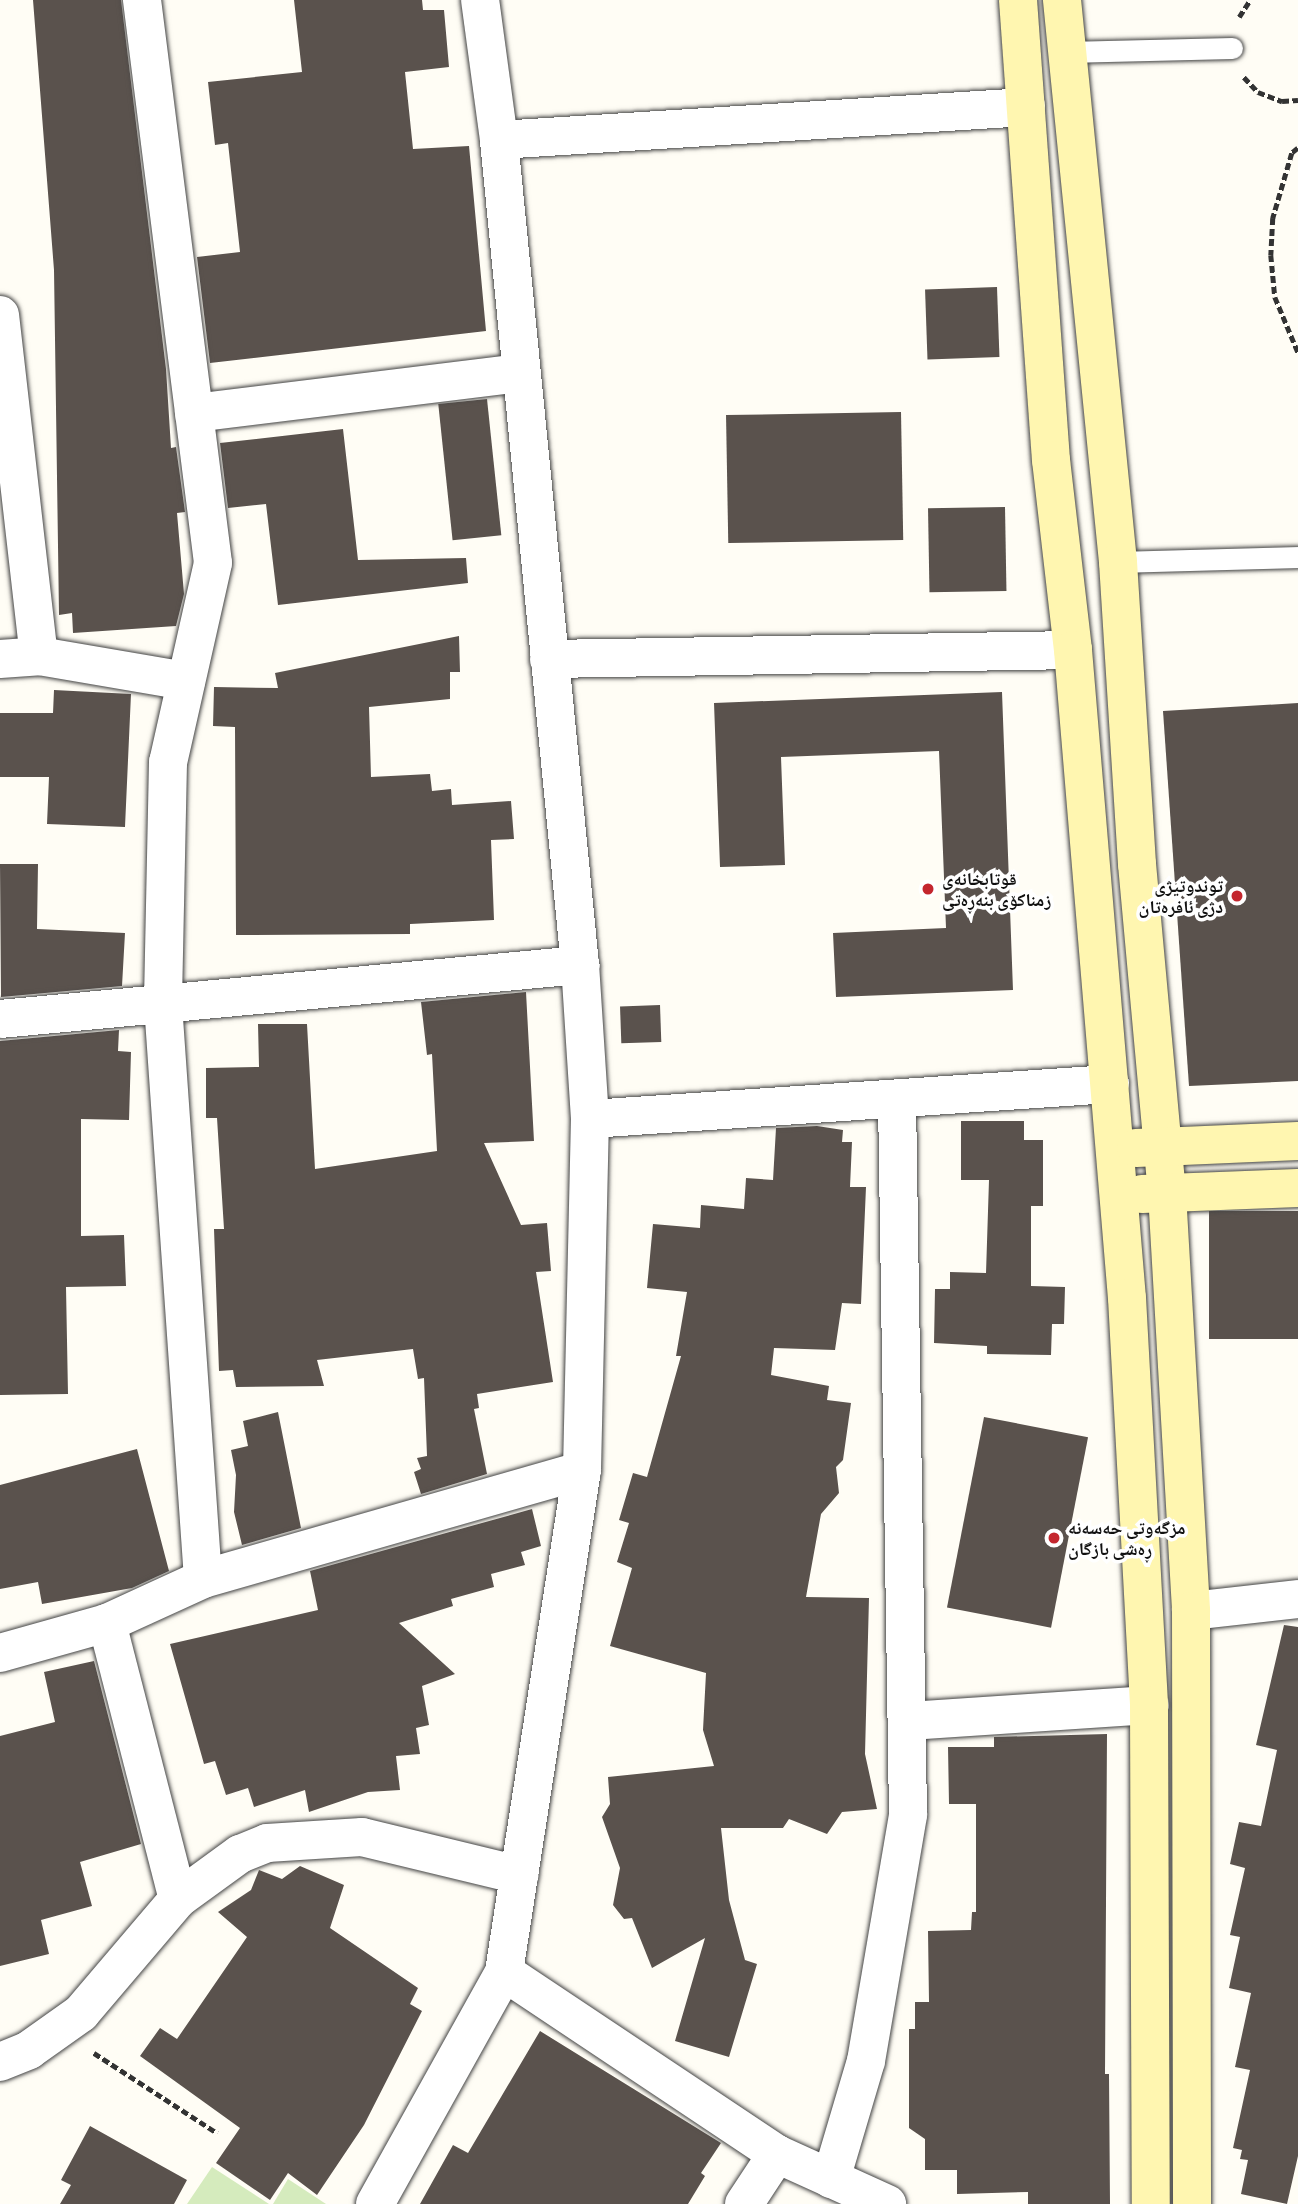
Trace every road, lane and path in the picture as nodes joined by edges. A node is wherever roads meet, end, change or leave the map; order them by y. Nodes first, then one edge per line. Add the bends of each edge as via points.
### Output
1 (142, 0) edge
2 (480, 0) edge
3 (1018, 0) edge
4 (1062, 0) edge
5 (1231, 48) dead end
6 (1066, 52) junction
7 (1026, 107) junction
8 (499, 140) junction
9 (1298, 148) edge
10 (0, 315) edge
11 (1298, 352) edge
12 (519, 373) junction
13 (194, 413) junction
14 (1106, 454) junction
15 (1051, 460) junction
16 (1298, 557) edge
17 (1118, 562) junction
18 (1073, 650) junction
19 (39, 656) junction
20 (0, 659) edge
21 (549, 659) junction
22 (186, 681) junction
23 (580, 965) junction
24 (163, 1004) junction
25 (0, 1019) edge
26 (1110, 1084) junction
27 (897, 1100) junction
28 (590, 1119) junction
29 (1298, 1141) edge
30 (1162, 1145) junction
31 (1116, 1149) junction
32 (1298, 1188) edge
33 (1167, 1193) junction
34 (1119, 1195) junction
35 (582, 1470) junction
36 (203, 1579) junction
37 (1298, 1599) edge
38 (1191, 1611) junction
39 (107, 1623) junction
40 (0, 1653) edge
41 (1149, 1704) junction
42 (909, 1721) junction
43 (519, 1875) junction
44 (178, 1899) junction
45 (504, 1972) junction
46 (58, 2029) junction
47 (0, 2062) edge
48 (216, 2133) dead end
49 (777, 2154) junction
50 (831, 2179) junction
51 (375, 2204) edge
52 (744, 2204) edge
53 (887, 2204) edge
54 (1151, 2204) edge
55 (1192, 2204) edge

1 - 13 street
2 - 8 street
3 - 7 street
4 - 6 street
5 - 6 lane
6 - 14 street
7 - 8 street
7 - 15 street
8 - 12 street
9 - 11 path via 1292,153 1273,218 1271,255 1275,297
10 - 19 street
12 - 13 street
12 - 21 street
13 - 22 street via 213,563
14 - 15 street
14 - 17 street
15 - 18 street
16 - 17 lane
17 - 30 street
18 - 21 street
18 - 26 street
19 - 20 street
19 - 22 street
21 - 23 street
22 - 24 street via 168,762
23 - 24 street
23 - 28 street
24 - 25 street
24 - 36 street
26 - 27 street
26 - 31 street
27 - 28 street
27 - 42 street
28 - 35 street
29 - 30 street
30 - 31 street
30 - 33 street
31 - 34 street
32 - 33 street
33 - 34 street
33 - 38 street
34 - 41 street
35 - 36 street
35 - 43 street
36 - 39 street
37 - 38 street
38 - 55 street
39 - 40 street
39 - 44 street
41 - 42 street
41 - 54 street
42 - 50 street via 902,1863 866,2061
43 - 44 street via 396,1842 330,1837 267,1843 240,1854
43 - 45 street
44 - 46 street via 81,2013
45 - 49 street
45 - 51 street
46 - 47 street via 29,2050
46 - 48 path
49 - 50 street
49 - 52 street
50 - 53 street

